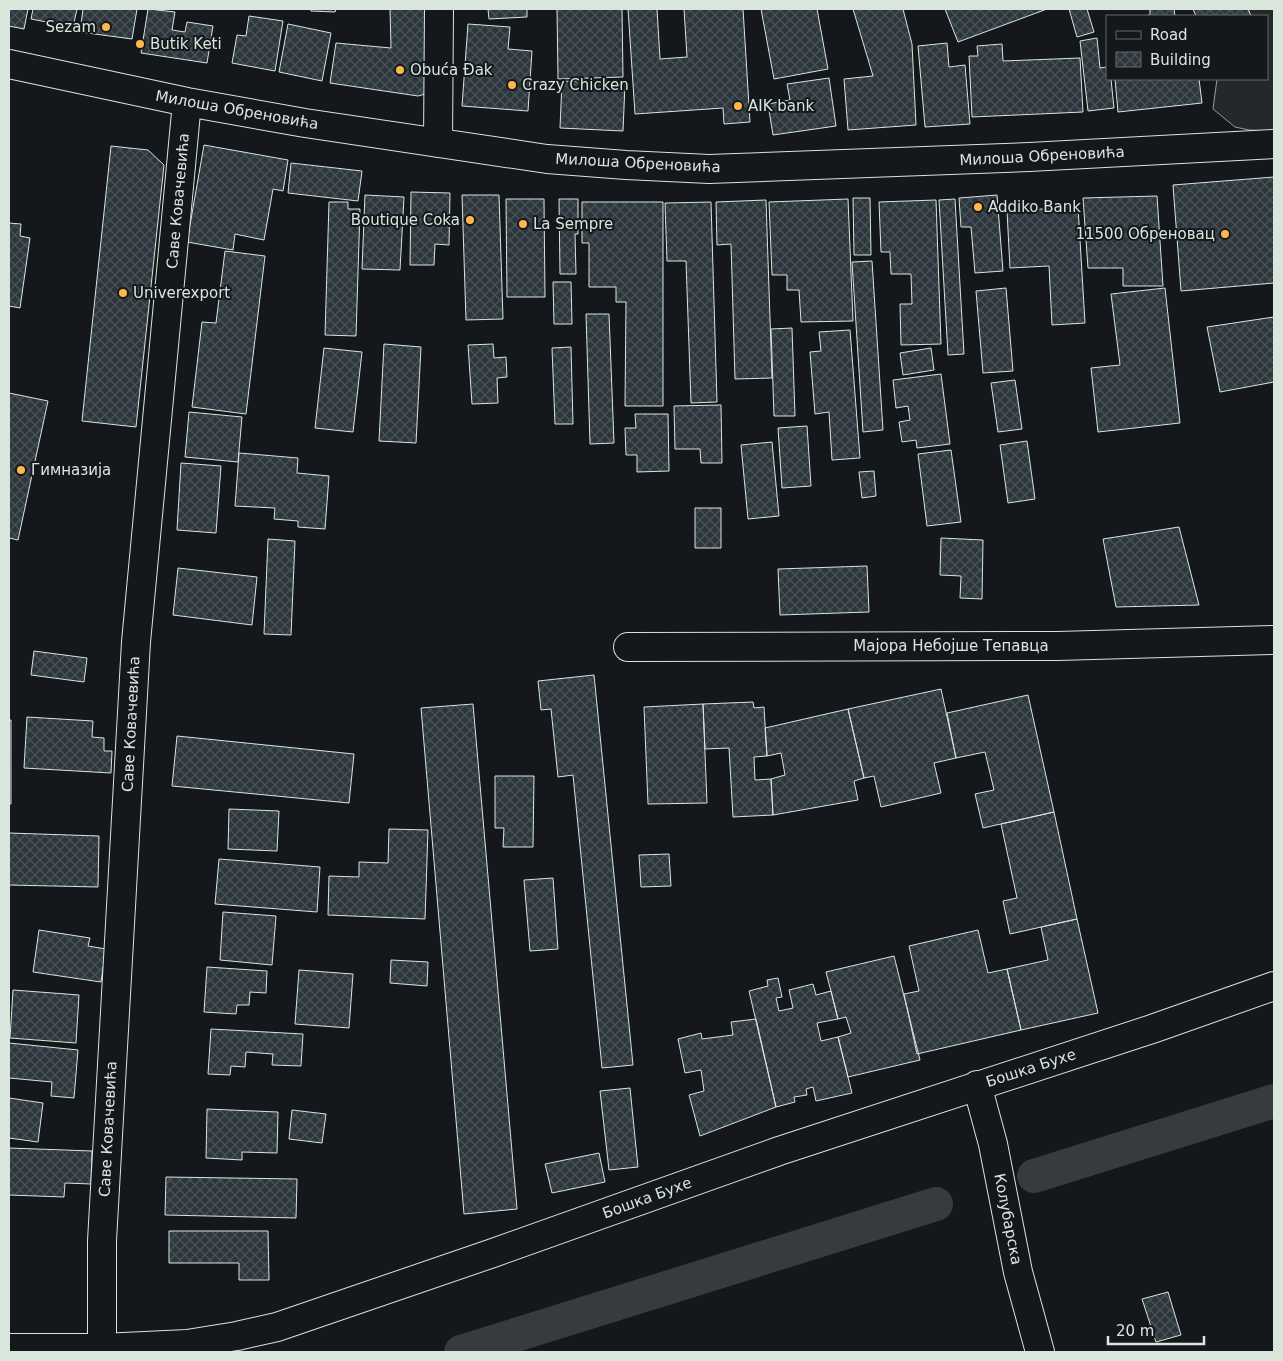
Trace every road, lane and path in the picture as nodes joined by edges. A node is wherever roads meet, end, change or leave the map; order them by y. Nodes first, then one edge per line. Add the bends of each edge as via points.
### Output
1 (439, 9) edge
2 (9, 64) edge
3 (187, 102) junction
4 (438, 143) junction
5 (1274, 144) edge
6 (1274, 640) edge
7 (628, 647) dead end
8 (1274, 986) edge
9 (977, 1085) junction
10 (9, 1348) edge
11 (102, 1348) junction
12 (1040, 1352) edge

1 - 4 street
2 - 3 street, Милоша Обреновића
3 - 4 street, Милоша Обреновића
3 - 11 street, Саве Ковачевића via 136,642 102,1241
4 - 5 street, Милоша Обреновића via 547,158 709,169
6 - 7 street, Мајора Небојше Тепавца via 1057,646
8 - 9 street, Бошка Бухе
9 - 11 street, Бошка Бухе via 277,1327 187,1344
9 - 12 street, Колубарска via 993,1144 1018,1272
10 - 11 street, Бошка Бухе

